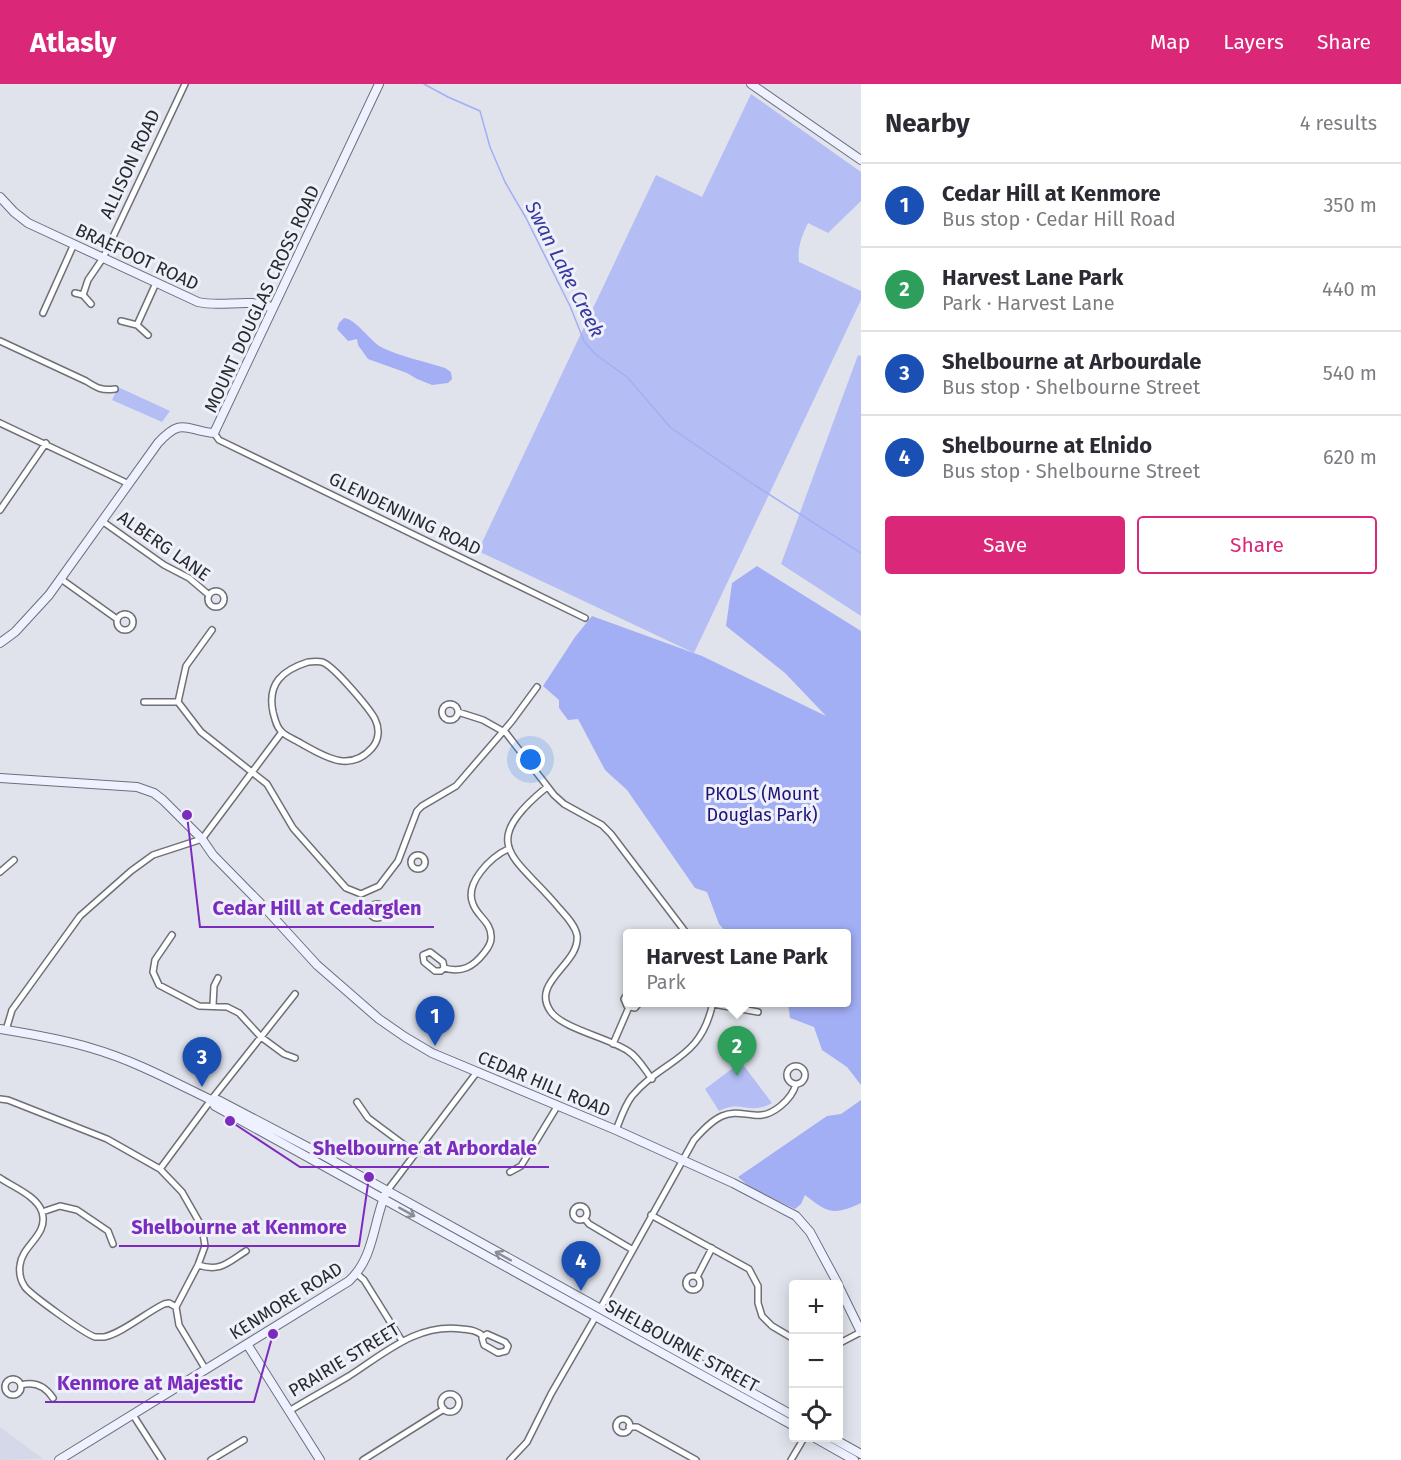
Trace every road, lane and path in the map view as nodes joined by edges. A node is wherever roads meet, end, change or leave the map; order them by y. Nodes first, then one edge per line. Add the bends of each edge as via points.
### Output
1 (185, 84) edge
2 (379, 84) edge
3 (751, 84) edge
4 (861, 160) edge
5 (0, 197) edge
6 (74, 244) junction
7 (103, 258) junction
8 (156, 283) junction
9 (75, 293) dead end
10 (83, 295) junction
11 (91, 304) dead end
12 (273, 308) junction
13 (43, 313) dead end
14 (121, 321) dead end
15 (137, 325) junction
16 (148, 335) dead end
17 (0, 341) edge
18 (115, 389) dead end
19 (0, 423) edge
20 (214, 433) junction
21 (46, 443) junction
22 (129, 484) junction
23 (0, 510) edge
24 (102, 521) junction
25 (61, 579) junction
26 (209, 595) dead end
27 (585, 618) dead end
28 (117, 619) dead end
29 (212, 630) dead end
30 (0, 643) edge
31 (537, 687) dead end
32 (144, 702) dead end
33 (178, 702) junction
34 (458, 712) dead end
35 (501, 731) junction
36 (282, 732) junction
37 (252, 771) junction
38 (0, 778) edge
39 (547, 787) junction
40 (202, 839) junction
41 (508, 849) junction
42 (401, 854) junction
43 (412, 859) dead end
44 (14, 861) dead end
45 (0, 872) edge
46 (367, 892) junction
47 (374, 904) dead end
48 (684, 929) edge
49 (172, 935) dead end
50 (444, 968) dead end
51 (218, 978) dead end
52 (296, 994) dead end
53 (213, 1005) junction
54 (636, 1007) edge
55 (712, 1007) edge
56 (733, 1007) edge
57 (629, 1008) joint
58 (758, 1012) dead end
59 (3, 1030) edge
60 (261, 1037) junction
61 (613, 1044) junction
62 (295, 1058) dead end
63 (477, 1072) junction
64 (652, 1079) junction
65 (796, 1084) dead end
66 (0, 1099) edge
67 (211, 1100) junction
68 (357, 1102) dead end
69 (558, 1105) junction
70 (616, 1130) junction
71 (415, 1153) junction
72 (682, 1161) junction
73 (160, 1169) junction
74 (510, 1172) dead end
75 (0, 1178) edge
76 (385, 1195) junction
77 (42, 1212) junction
78 (651, 1215) junction
79 (585, 1219) dead end
80 (113, 1244) dead end
81 (712, 1248) junction
82 (633, 1250) junction
83 (246, 1251) dead end
84 (198, 1265) junction
85 (357, 1274) junction
86 (697, 1277) dead end
87 (835, 1280) edge
88 (843, 1295) edge
89 (176, 1307) junction
90 (598, 1312) junction
91 (861, 1332) edge
92 (483, 1336) junction
93 (789, 1336) edge
94 (402, 1341) junction
95 (843, 1341) edge
96 (247, 1344) junction
97 (206, 1370) junction
98 (3, 1383) edge
99 (21, 1385) junction
100 (53, 1398) dead end
101 (444, 1409) dead end
102 (289, 1411) junction
103 (789, 1413) edge
104 (133, 1415) junction
105 (789, 1423) edge
106 (629, 1426) dead end
107 (244, 1440) dead end
108 (801, 1442) edge
109 (823, 1442) edge
110 (841, 1442) edge
111 (861, 1454) edge
112 (59, 1460) edge
113 (162, 1460) edge
114 (211, 1460) edge
115 (320, 1460) edge
116 (363, 1460) edge
117 (510, 1460) edge
118 (696, 1460) edge
119 (791, 1460) edge
120 (854, 1460) edge

1 - 7 street, ALLISON ROAD
2 - 12 street, MOUNT DOUGLAS CROSS ROAD
3 - 4 street
5 - 6 street, BRAEFOOT ROAD via 23,220
6 - 7 street, BRAEFOOT ROAD
6 - 13 street
7 - 8 street, BRAEFOOT ROAD
7 - 10 street, ALLISON ROAD
8 - 12 street, BRAEFOOT ROAD via 205,304 252,302
8 - 15 street
9 - 10 street
10 - 11 street
12 - 20 street, MOUNT DOUGLAS CROSS ROAD
14 - 15 street
15 - 16 street
17 - 18 street via 98,388
19 - 21 street
20 - 22 street, MOUNT DOUGLAS CROSS ROAD via 183,426 167,433
20 - 27 street, GLENDENNING ROAD via 219,440
21 - 22 street
21 - 23 street
22 - 24 street, MOUNT DOUGLAS CROSS ROAD
24 - 25 street, MOUNT DOUGLAS CROSS ROAD
24 - 26 street, ALBERG LANE
25 - 28 street
25 - 30 street, MOUNT DOUGLAS CROSS ROAD
29 - 33 street via 186,666
31 - 35 street
32 - 33 street
33 - 37 street via 201,732
34 - 35 street
35 - 39 street
35 - 42 street via 456,786 417,811
36 - 36 street via 330,759 349,762 366,755 379,735 375,719 337,673 322,662 292,667 273,688 271,703
36 - 37 street
37 - 40 street
37 - 46 street via 267,784 293,828 346,888 356,893
38 - 40 street, CEDAR HILL ROAD via 146,789 163,800
39 - 41 street via 533,798 510,829
39 - 48 street via 564,804 597,821 611,834
40 - 59 street via 153,855 80,916 12,1010
40 - 63 street, CEDAR HILL ROAD via 317,965 379,1019 432,1053
41 - 50 street via 489,863 472,888 473,904 492,936 488,948 473,966 459,970
41 - 61 street via 570,921 577,936 570,958 548,985 549,1010 561,1021
42 - 43 street
42 - 46 street via 379,886
44 - 45 street
46 - 47 street
49 - 53 street via 155,960 153,972 159,985 199,1006
51 - 53 street
52 - 60 street
53 - 60 street via 239,1012
54 - 57 street
55 - 64 street via 698,1041
56 - 58 street
57 - 61 street
59 - 67 street, SHELBOURNE STREET via 93,1048
60 - 62 street
60 - 67 street
61 - 64 street via 632,1053
63 - 69 street, CEDAR HILL ROAD
63 - 71 street, KENMORE ROAD
64 - 70 street via 631,1097
65 - 72 street via 789,1099 763,1115 735,1112 721,1116 694,1140
66 - 73 street via 107,1139
67 - 73 street
67 - 76 street, SHELBOURNE STREET via 215,1106
68 - 71 street via 368,1119
69 - 70 street, CEDAR HILL ROAD
69 - 74 street via 521,1166
70 - 72 street, CEDAR HILL ROAD
71 - 76 street, KENMORE ROAD
72 - 78 street
72 - 87 street, CEDAR HILL ROAD via 796,1216 810,1232
73 - 84 street via 182,1192 202,1227 204,1246
75 - 77 street via 33,1200
76 - 85 street, KENMORE ROAD
76 - 90 street, SHELBOURNE STREET
77 - 80 street via 60,1206 77,1210 108,1231
77 - 89 street via 42,1228 20,1261 19,1274 24,1286 85,1332 106,1337 164,1304
78 - 81 street
78 - 82 street
79 - 82 street
81 - 86 street
81 - 93 street via 749,1269 758,1286 762,1316
82 - 90 street
83 - 84 street via 220,1268
84 - 89 street
85 - 94 street
85 - 96 street, KENMORE ROAD
88 - 91 street, CEDAR HILL ROAD
89 - 97 street via 179,1325
90 - 103 street, SHELBOURNE STREET
90 - 105 street, SHELBOURNE STREET
90 - 117 street via 527,1442
91 - 95 street
92 - 92 street, PRAIRIE STREET via 484,1345 498,1353 506,1351 505,1342 490,1334
92 - 94 street, PRAIRIE STREET via 473,1330 439,1328
94 - 102 street, PRAIRIE STREET
96 - 97 street, KENMORE ROAD
96 - 102 street
97 - 104 street, KENMORE ROAD
98 - 99 street via 13,1378
98 - 99 street via 13,1395
99 - 100 street via 36,1383
101 - 116 street
102 - 115 street
104 - 112 street, KENMORE ROAD
104 - 113 street
106 - 118 street
107 - 114 street
108 - 119 street
109 - 120 street
110 - 111 street

